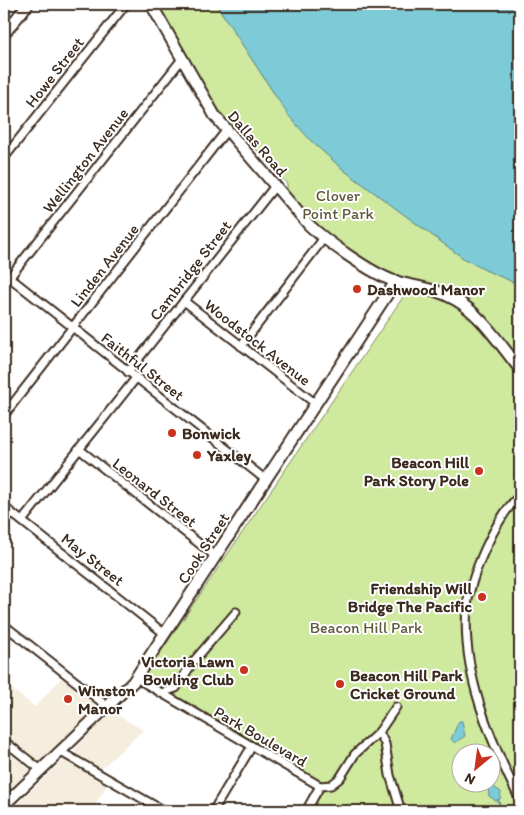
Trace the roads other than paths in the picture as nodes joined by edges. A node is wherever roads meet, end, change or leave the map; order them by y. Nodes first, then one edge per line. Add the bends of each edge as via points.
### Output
1 (126, 4) edge
2 (151, 4) edge
3 (24, 5) edge
4 (4, 34) edge
5 (182, 59) junction
6 (226, 131) junction
7 (4, 158) edge
8 (274, 186) junction
9 (324, 238) junction
10 (7, 276) edge
11 (396, 281) junction
12 (184, 301) junction
13 (72, 328) junction
14 (241, 346) junction
15 (520, 369) edge
16 (128, 372) junction
17 (136, 378) junction
18 (316, 404) junction
19 (4, 415) edge
20 (79, 449) junction
21 (266, 480) junction
22 (520, 495) edge
23 (4, 507) edge
24 (22, 521) junction
25 (215, 556) junction
26 (236, 612) dead end
27 (4, 625) edge
28 (165, 634) junction
29 (136, 678) junction
30 (176, 688) junction
31 (161, 693) junction
32 (179, 704) junction
33 (108, 707) junction
34 (396, 707) dead end
35 (379, 732) junction
36 (4, 741) edge
37 (252, 746) junction
38 (61, 752) junction
39 (41, 770) junction
40 (320, 786) junction
41 (520, 800) edge
42 (4, 805) edge
43 (12, 811) edge
44 (164, 811) edge
45 (213, 811) edge
46 (306, 811) edge
47 (401, 811) edge

1 - 7 street, Howe Street
2 - 5 main road, Dallas Road
3 - 4 main road
5 - 6 main road, Dallas Road
5 - 10 street, Wellington Avenue
6 - 8 main road, Dallas Road
6 - 13 street, Linden Avenue
8 - 9 main road, Dallas Road
8 - 12 street, Cambridge Street
9 - 11 main road, Dallas Road via 386,278
9 - 14 street
10 - 13 street, Faithful Street
11 - 15 main road, Dallas Road via 431,289 458,301 472,312
11 - 18 main road, Cook Street
12 - 14 street, Woodstock Avenue
12 - 16 street, Cambridge Street
13 - 16 street, Faithful Street
13 - 19 street, Linden Avenue
14 - 18 street, Woodstock Avenue
16 - 17 street, Faithful Street
17 - 20 street
17 - 21 street, Faithful Street
18 - 21 main road, Cook Street
20 - 24 street
20 - 25 street, Leonard Street
21 - 25 main road, Cook Street
22 - 41 street via 502,516 487,544 474,576 467,606 468,646 477,692
23 - 24 street, May Street
24 - 28 street, May Street
25 - 28 main road, Cook Street
26 - 30 street via 198,656
27 - 33 street
28 - 29 main road, Cook Street
29 - 31 street, Park Boulevard
29 - 33 main road, Cook Street
30 - 31 street
30 - 32 street
31 - 32 street, Park Boulevard
32 - 37 street, Park Boulevard
33 - 38 main road, Cook Street
34 - 35 street
35 - 40 street via 355,754 340,778 330,785
35 - 47 street via 385,744
36 - 39 street
37 - 40 street, Park Boulevard
37 - 45 street
38 - 39 main road, Cook Street
38 - 44 street
39 - 42 main road, Cook Street
40 - 46 street
42 - 43 street

